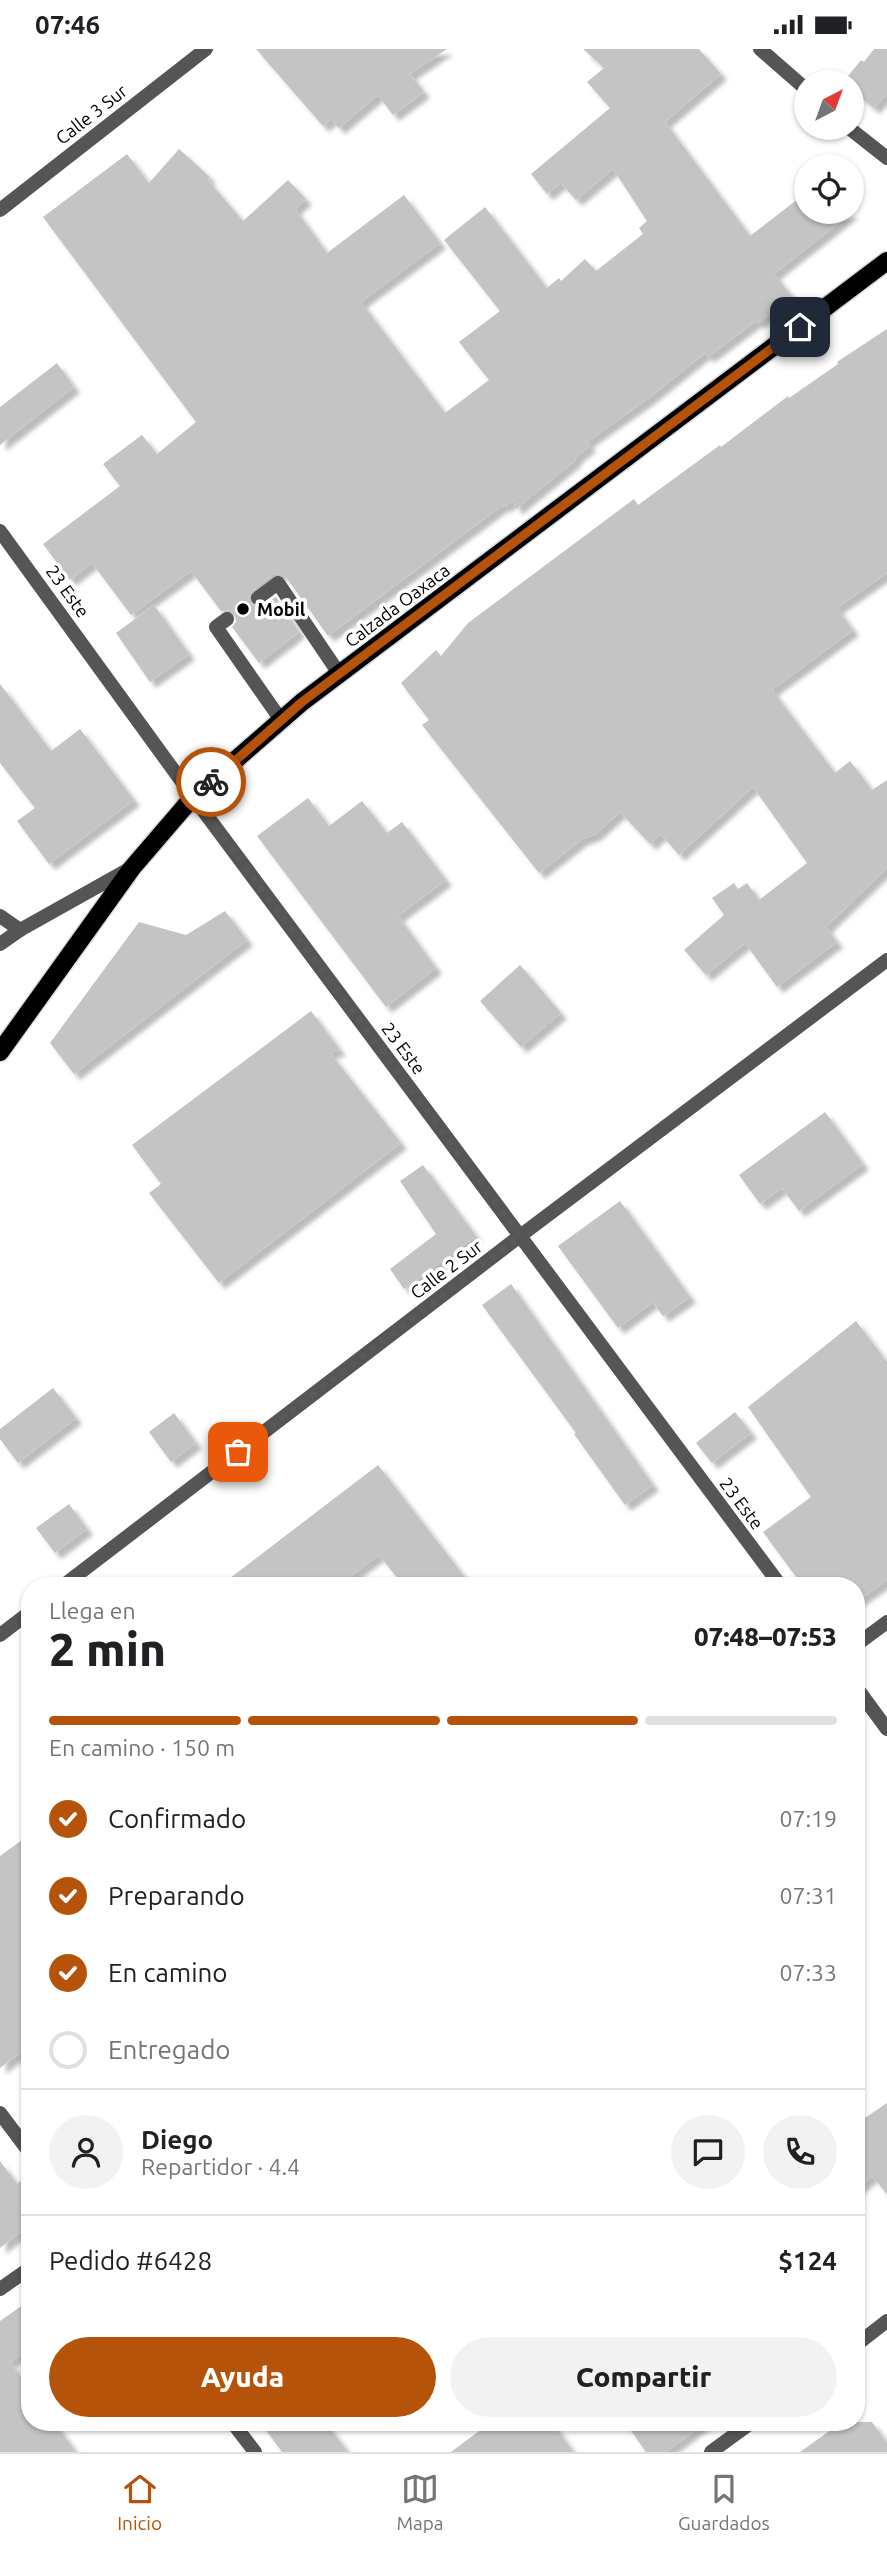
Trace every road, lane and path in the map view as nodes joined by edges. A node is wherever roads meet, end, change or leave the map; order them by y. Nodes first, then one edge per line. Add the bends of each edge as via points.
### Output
1 (206, 49) edge
2 (760, 49) edge
3 (794, 79) edge
4 (864, 140) edge
5 (887, 159) edge
6 (0, 210) edge
7 (887, 261) edge
8 (0, 531) edge
9 (258, 598) dead end
10 (227, 619) dead end
11 (340, 675) junction
12 (281, 720) junction
13 (193, 797) junction
14 (132, 868) junction
15 (0, 916) edge
16 (20, 930) junction
17 (0, 944) edge
18 (887, 960) edge
19 (0, 1052) edge
20 (520, 1236) junction
21 (74, 1577) edge
22 (774, 1577) edge
23 (21, 1619) edge
24 (887, 1622) edge
25 (0, 1635) edge
26 (865, 1638) edge
27 (865, 1699) edge
28 (887, 1729) edge
29 (0, 2113) edge
30 (21, 2141) edge
31 (21, 2275) edge
32 (0, 2290) edge
33 (887, 2321) edge
34 (865, 2337) edge
35 (239, 2431) edge
36 (740, 2431) edge
37 (255, 2452) edge
38 (712, 2452) edge

1 - 6 street, Calle 3 Sur
2 - 3 street
4 - 5 street
7 - 11 main road, Calzada Oaxaca
8 - 13 street, 23 Este
9 - 11 street via 278,583
10 - 12 street via 216,627
11 - 12 main road, Calzada Oaxaca
12 - 13 main road, Calzada Oaxaca
13 - 14 main road, Calzada Oaxaca
13 - 20 street, 23 Este
14 - 16 street
14 - 19 main road, Calzada Oaxaca
15 - 16 street
16 - 17 street
18 - 20 street, Calle 2 Sur
20 - 21 street, Calle 2 Sur
20 - 22 street, 23 Este
23 - 25 street
24 - 26 street
27 - 28 street
29 - 30 street
31 - 32 street
33 - 34 street
35 - 37 street
36 - 38 street

